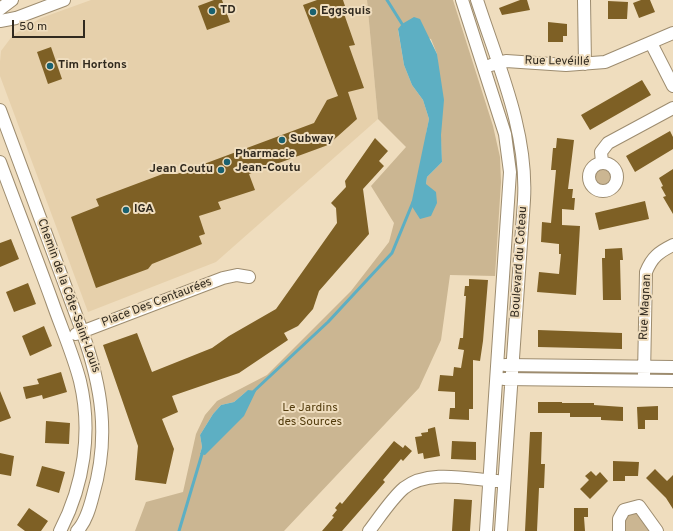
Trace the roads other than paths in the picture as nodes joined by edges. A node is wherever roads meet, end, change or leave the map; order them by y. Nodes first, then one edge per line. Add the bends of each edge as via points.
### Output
1 (12, 0) edge
2 (64, 0) edge
3 (462, 0) edge
4 (477, 0) edge
5 (584, 0) edge
6 (0, 9) edge
7 (16, 18) junction
8 (0, 21) edge
9 (0, 30) edge
10 (673, 33) edge
11 (652, 43) junction
12 (497, 63) junction
13 (585, 64) junction
14 (484, 67) junction
15 (673, 86) edge
16 (673, 108) edge
17 (0, 110) edge
18 (0, 162) edge
19 (602, 162) dead end
20 (35, 205) junction
21 (18, 211) junction
22 (673, 245) edge
23 (249, 277) dead end
24 (82, 331) junction
25 (66, 338) junction
26 (498, 365) junction
27 (512, 365) junction
28 (644, 367) junction
29 (673, 367) edge
30 (496, 379) junction
31 (511, 380) junction
32 (644, 381) junction
33 (673, 381) edge
34 (84, 458) junction
35 (101, 460) junction
36 (489, 481) junction
37 (504, 482) junction
38 (60, 531) edge
39 (77, 531) edge
40 (369, 531) edge
41 (486, 531) edge
42 (501, 531) edge
43 (619, 531) edge
44 (657, 531) edge

1 - 6 street
2 - 7 street
3 - 14 street, Boulevard du Coteau
4 - 12 street, Boulevard du Coteau
5 - 13 street
7 - 8 street
7 - 9 street
10 - 11 street, Rue Levéillé
11 - 13 street, Rue Levéillé via 605,62
11 - 15 street
12 - 13 street, Rue Levéillé via 506,61
12 - 14 street, Rue Levéillé
12 - 27 street, Boulevard du Coteau via 518,129 525,174
14 - 26 street, Boulevard du Coteau via 505,134 510,172
16 - 19 street via 608,143 601,152
17 - 20 street, Chemin de la Côte-Saint-Louis
18 - 21 street, Chemin de la Côte-Saint-Louis
20 - 21 street
20 - 24 street, Chemin de la Côte-Saint-Louis
21 - 25 street, Chemin de la Côte-Saint-Louis
22 - 28 street, Rue Magnan via 658,252 650,260 646,272
23 - 24 street, Place Des Centaurées via 223,278
24 - 25 street, Place Des Centaurées
24 - 35 street, Chemin de la Côte-Saint-Louis via 100,390 103,429
25 - 34 street, Chemin de la Côte-Saint-Louis via 83,396
26 - 27 street
26 - 30 street, Boulevard du Coteau
27 - 28 street
27 - 31 street, Boulevard du Coteau
28 - 29 street
28 - 32 street, Rue Magnan
30 - 31 street
30 - 36 street, Boulevard du Coteau
31 - 32 street
31 - 37 street, Boulevard du Coteau
32 - 33 street
34 - 35 street
34 - 38 street, Chemin de la Côte-Saint-Louis via 73,501
35 - 39 street, Chemin de la Côte-Saint-Louis via 91,502 82,526
36 - 37 street
36 - 40 street via 437,477 414,482 403,489
36 - 41 street, Boulevard du Coteau
37 - 42 street, Boulevard du Coteau
43 - 44 street via 619,519 624,510 639,506

